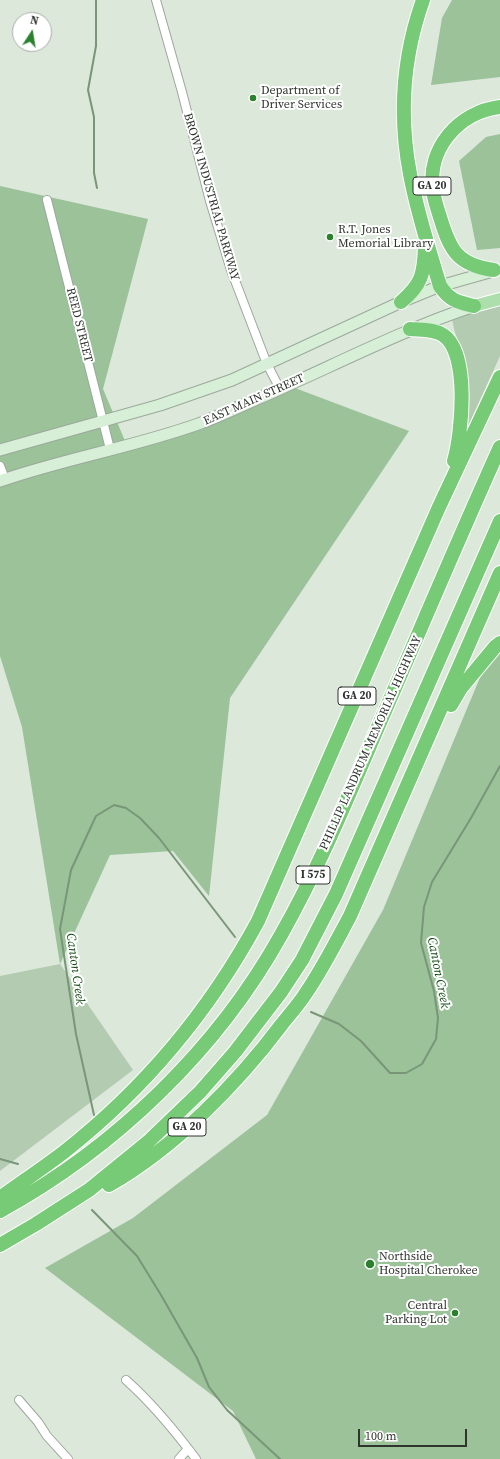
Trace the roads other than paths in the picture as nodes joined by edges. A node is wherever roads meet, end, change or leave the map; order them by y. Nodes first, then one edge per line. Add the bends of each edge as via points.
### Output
1 (156, 0) edge
2 (423, 0) edge
3 (500, 107) edge
4 (47, 200) dead end
5 (425, 234) junction
6 (497, 270) edge
7 (440, 286) junction
8 (500, 299) edge
9 (401, 302) junction
10 (474, 306) junction
11 (410, 329) junction
12 (267, 364) junction
13 (500, 377) edge
14 (280, 389) junction
15 (103, 421) junction
16 (500, 447) edge
17 (110, 449) junction
18 (0, 450) edge
19 (0, 466) edge
20 (2, 480) edge
21 (439, 507) junction
22 (500, 521) edge
23 (500, 573) edge
24 (500, 643) edge
25 (421, 755) junction
26 (0, 1198) edge
27 (0, 1211) edge
28 (36, 1224) junction
29 (0, 1245) edge
30 (126, 1380) dead end
31 (19, 1400) dead end
32 (190, 1451) junction
33 (68, 1459) edge
34 (179, 1459) edge
35 (196, 1459) edge

1 - 12 street, BROWN INDUSTRIAL PARKWAY via 231,270
2 - 5 highway via 408,57 404,122 410,176
3 - 6 highway, GA 20 via 480,111 468,117 449,133 436,157 432,182 446,236 457,255 471,265
4 - 15 street, REED STREET
5 - 7 highway
5 - 9 highway via 421,279
6 - 7 main road
7 - 9 main road
7 - 10 highway via 454,301
8 - 10 main road, EAST MAIN STREET
9 - 12 main road
10 - 11 main road, EAST MAIN STREET
11 - 14 main road, EAST MAIN STREET
11 - 21 highway via 438,333 448,339 455,351 459,370 462,413 458,443
12 - 14 street, BROWN INDUSTRIAL PARKWAY
12 - 15 main road via 232,380 160,405
13 - 21 highway, GA 20
14 - 17 main road, EAST MAIN STREET via 202,423
15 - 17 street, REED STREET
15 - 18 main road
16 - 27 highway, PHILLIP LANDRUM MEMORIAL HIGHWAY / I 575 via 321,858 262,966 198,1051 149,1102 75,1163
17 - 20 main road, EAST MAIN STREET
19 - 20 street
21 - 26 highway, GA 20 via 271,892 235,961 184,1034 121,1102 65,1151
22 - 28 highway, I 575 via 347,869 290,979 235,1052 173,1119 89,1190
23 - 25 highway
24 - 25 highway, GA 20 via 461,688
25 - 28 highway, GA 20 via 350,916 334,946 306,993 265,1046 216,1101 156,1152 111,1184
28 - 29 highway, I 575
30 - 32 street
31 - 33 street
32 - 34 street via 186,1451
32 - 35 street

